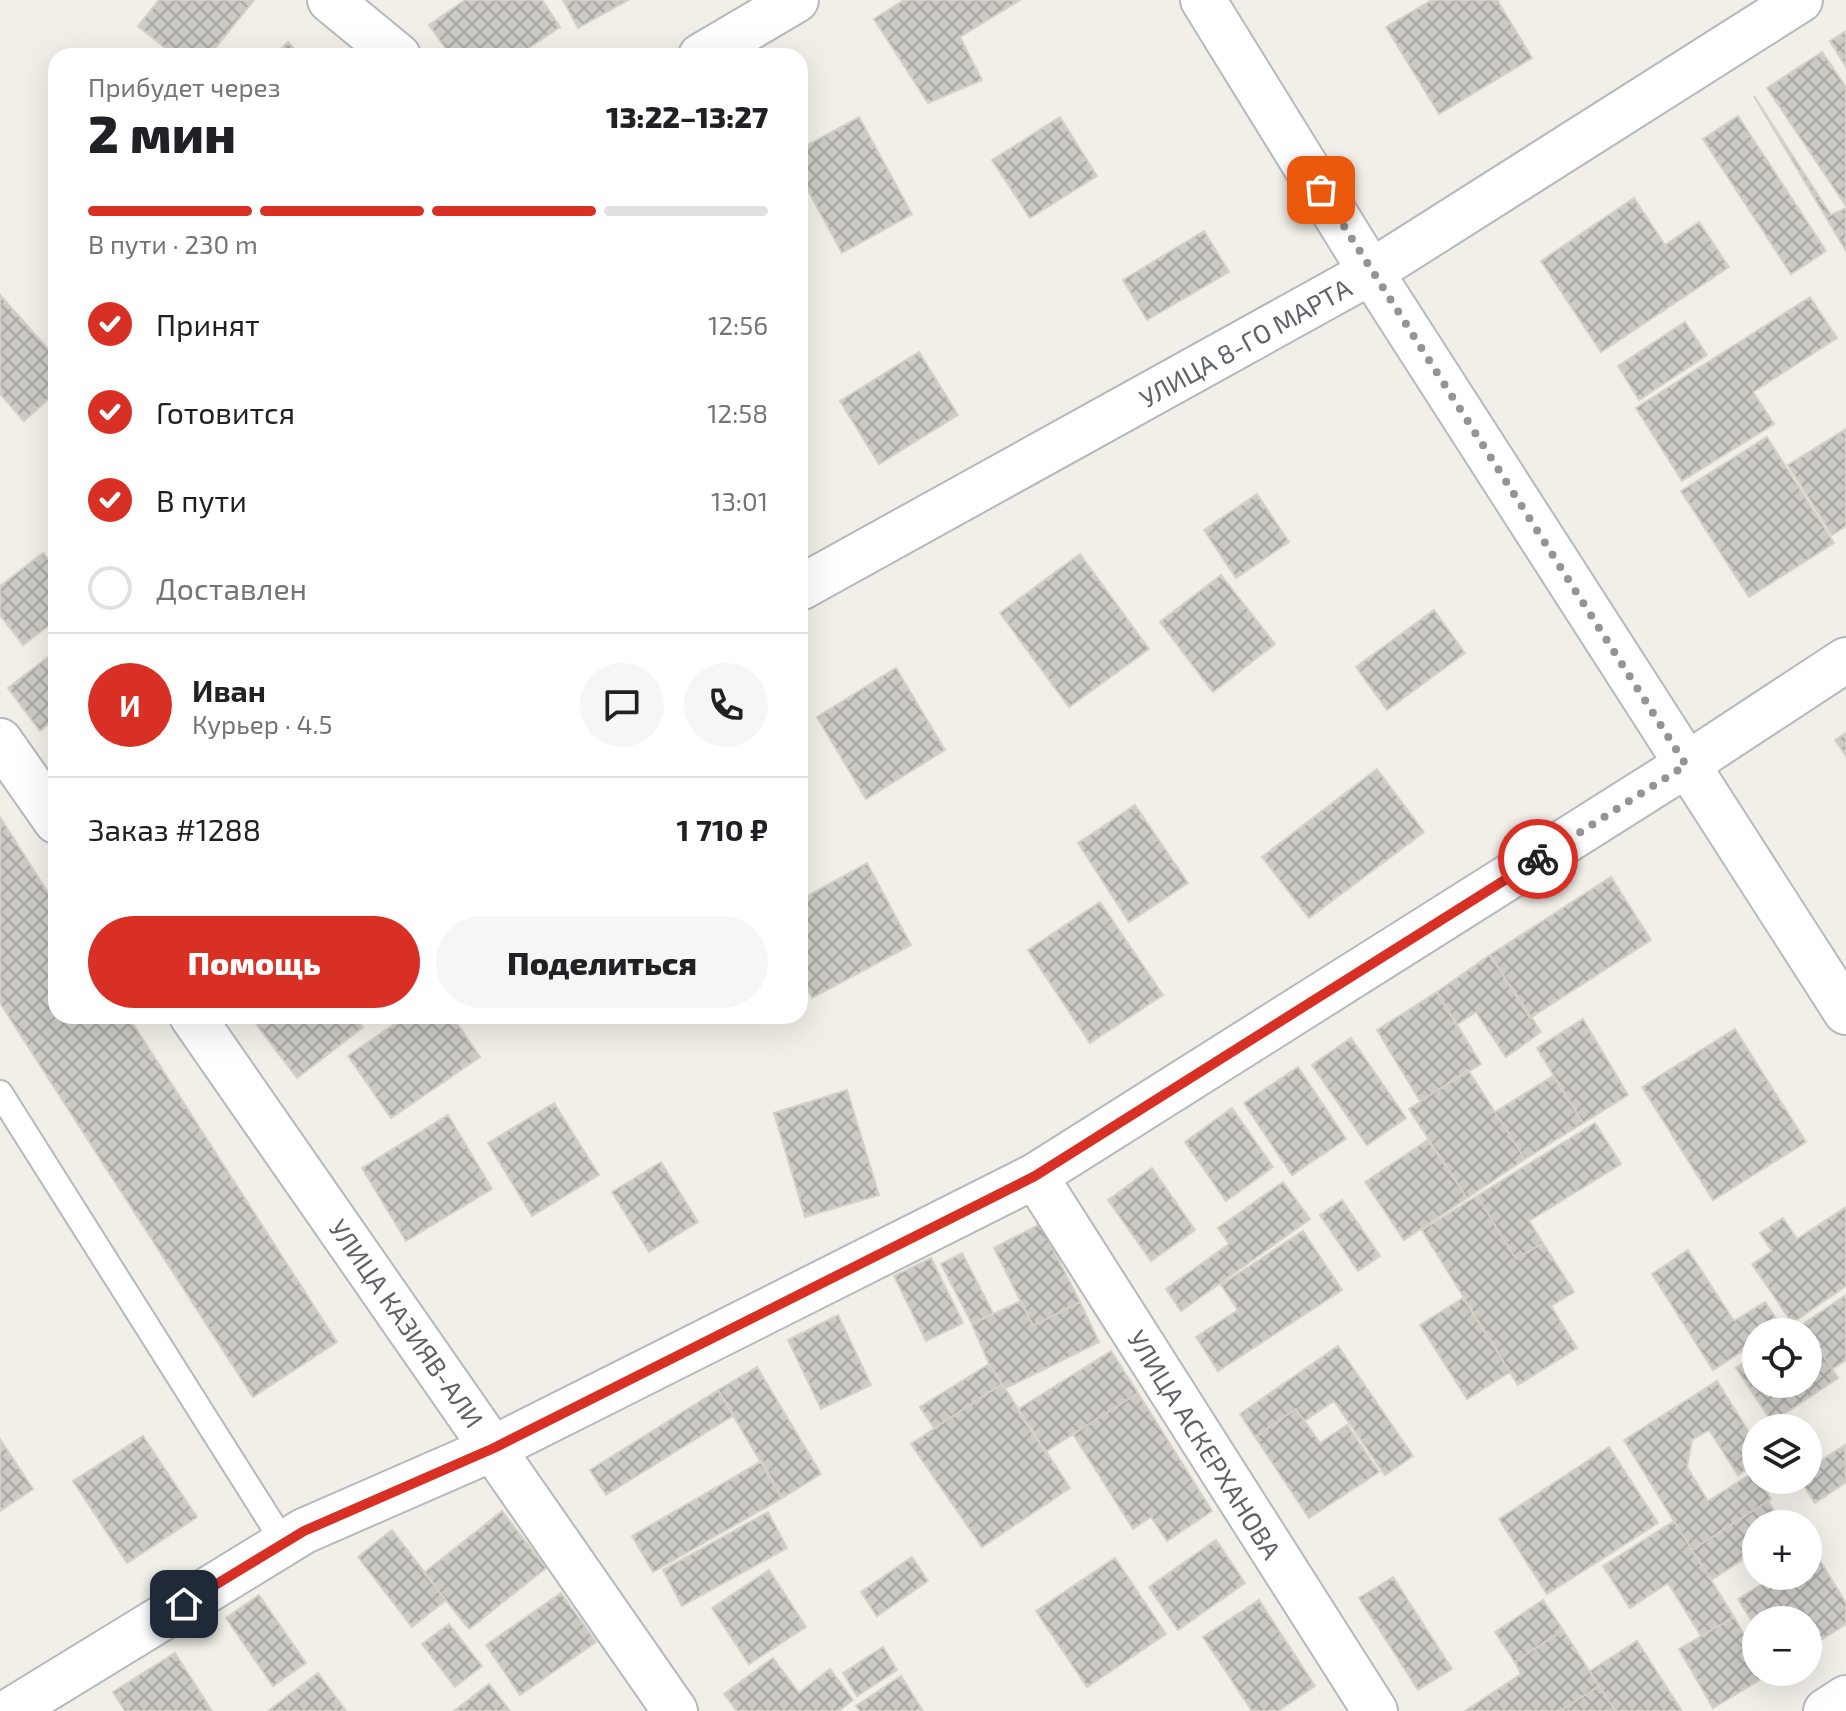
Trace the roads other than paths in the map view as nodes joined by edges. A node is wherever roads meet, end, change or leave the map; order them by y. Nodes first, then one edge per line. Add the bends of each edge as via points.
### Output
1 (330, 0) edge
2 (796, 0) edge
3 (1203, 0) edge
4 (1800, 0) edge
5 (388, 48) edge
6 (715, 48) edge
7 (1371, 272) junction
8 (808, 584) edge
9 (1846, 660) edge
10 (0, 741) edge
11 (1686, 765) junction
12 (48, 810) edge
13 (1846, 1012) edge
14 (198, 1024) edge
15 (0, 1093) edge
16 (1035, 1176) junction
17 (494, 1448) junction
18 (284, 1543) junction
19 (1846, 1698) edge
20 (10, 1711) edge
21 (675, 1711) edge
22 (1375, 1711) edge
23 (1826, 1711) edge

1 - 5 street
2 - 6 street
3 - 7 street
4 - 7 street, УЛИЦА 8-ГО МАРТА
7 - 8 street, УЛИЦА 8-ГО МАРТА
7 - 11 street
9 - 11 street
10 - 12 street
11 - 13 street
11 - 16 street
14 - 17 street, УЛИЦА КАЗИЯВ-АЛИ
15 - 18 lane
16 - 17 street
16 - 22 street, УЛИЦА АСКЕРХАНОВА
17 - 18 street
17 - 21 street, УЛИЦА КАЗИЯВ-АЛИ
18 - 20 street
19 - 23 street

